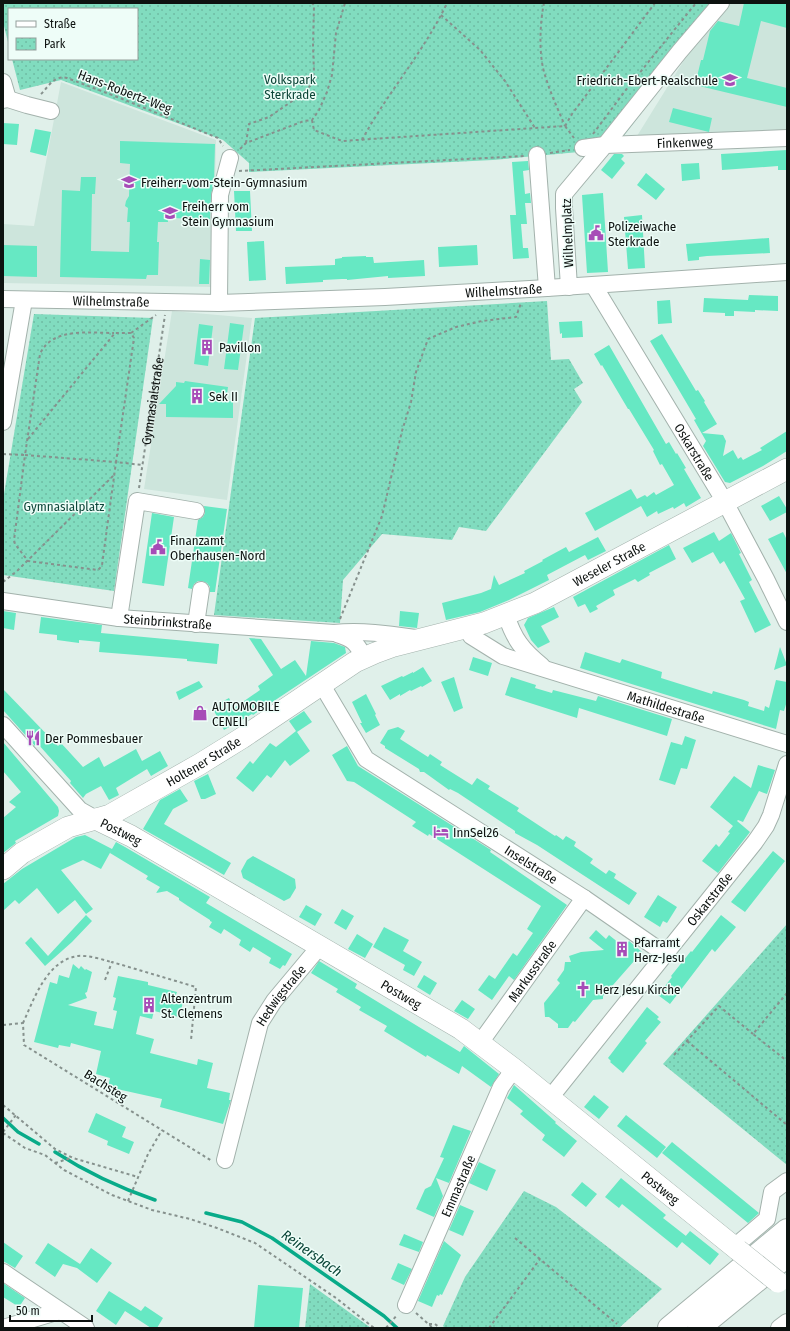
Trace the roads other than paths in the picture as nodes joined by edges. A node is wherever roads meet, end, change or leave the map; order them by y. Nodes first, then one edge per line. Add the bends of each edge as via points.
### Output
1 (720, 3) edge
2 (3, 82) edge
3 (6, 99) edge
4 (51, 111) dead end
5 (787, 138) edge
6 (605, 145) junction
7 (583, 148) road end
8 (537, 155) road end
9 (228, 164) road end
10 (564, 208) junction
11 (542, 211) junction
12 (787, 272) edge
13 (594, 286) junction
14 (569, 287) junction
15 (547, 288) junction
16 (3, 299) edge
17 (24, 300) junction
18 (219, 303) junction
19 (3, 422) edge
20 (787, 469) edge
21 (725, 502) junction
22 (196, 511) dead end
23 (201, 590) dead end
24 (3, 601) edge
25 (506, 615) junction
26 (119, 618) junction
27 (787, 622) edge
28 (196, 624) junction
29 (466, 628) junction
30 (334, 633) junction
31 (422, 639) junction
32 (365, 658) junction
33 (546, 670) junction
34 (322, 685) junction
35 (3, 725) edge
36 (787, 744) edge
37 (787, 764) edge
38 (96, 819) junction
39 (3, 869) edge
40 (584, 898) junction
41 (320, 946) junction
42 (666, 954) junction
43 (480, 1043) junction
44 (514, 1069) junction
45 (550, 1098) junction
46 (220, 1161) road end
47 (787, 1181) edge
48 (787, 1230) edge
49 (736, 1248) junction
50 (787, 1256) edge
51 (3, 1272) edge
52 (782, 1286) edge
53 (406, 1305) road end
54 (60, 1311) junction
55 (787, 1322) edge
56 (3, 1328) edge
57 (86, 1328) edge
58 (669, 1328) edge
59 (699, 1328) edge
60 (779, 1328) edge

1 - 6 street, Wilhelmplatz
2 - 3 street
3 - 4 street
5 - 6 street, Finkenweg
6 - 7 street, Finkenweg
6 - 10 street, Wilhelmplatz via 564,194
8 - 11 street
9 - 18 street via 220,195
10 - 11 street
10 - 14 street, Wilhelmplatz
11 - 15 street
12 - 13 street, Wilhelmstraße
13 - 14 street, Wilhelmstraße
13 - 21 street, Oskarstraße
14 - 15 street, Wilhelmstraße
15 - 18 street, Wilhelmstraße
16 - 17 street, Wilhelmstraße
17 - 18 street, Wilhelmstraße
17 - 19 street
20 - 21 main road, Weseler Straße
21 - 25 main road, Weseler Straße via 570,585
21 - 27 street, Oskarstraße
22 - 26 street via 144,503
23 - 28 street
24 - 26 street, Steinbrinkstraße
25 - 29 main road, Weseler Straße
25 - 33 street, Mathildestraße via 516,640
26 - 28 street, Steinbrinkstraße
28 - 30 street, Steinbrinkstraße
29 - 31 main road, Weseler Straße
29 - 33 street, Mathildestraße via 471,636 503,656
30 - 31 street, Steinbrinkstraße via 390,634
30 - 32 street, Steinbrinkstraße via 356,643
31 - 32 main road, Holtener Straße via 394,646
32 - 34 main road, Holtener Straße
33 - 36 street, Mathildestraße
34 - 38 main road, Holtener Straße via 236,742 120,809
34 - 40 street, Inselstraße via 366,759
35 - 38 street, Postweg via 80,810
37 - 42 street, Oskarstraße via 766,826
38 - 39 main road, Holtener Straße via 68,826 22,853
38 - 41 main road, Postweg via 131,836
40 - 42 street, Inselstraße
40 - 43 street, Markusstraße
41 - 43 main road, Postweg via 461,1029
41 - 46 street, Hedwigstraße via 266,1011 260,1023 231,1142
42 - 45 street, Oskarstraße
43 - 44 main road, Postweg
44 - 45 main road, Postweg
44 - 53 street, Emmastraße via 501,1087
45 - 49 main road, Postweg
47 - 49 street via 772,1192 767,1219
48 - 58 highway
49 - 52 main road, Postweg, bridge
50 - 59 highway
51 - 54 street
54 - 56 street
54 - 57 street
55 - 60 street

